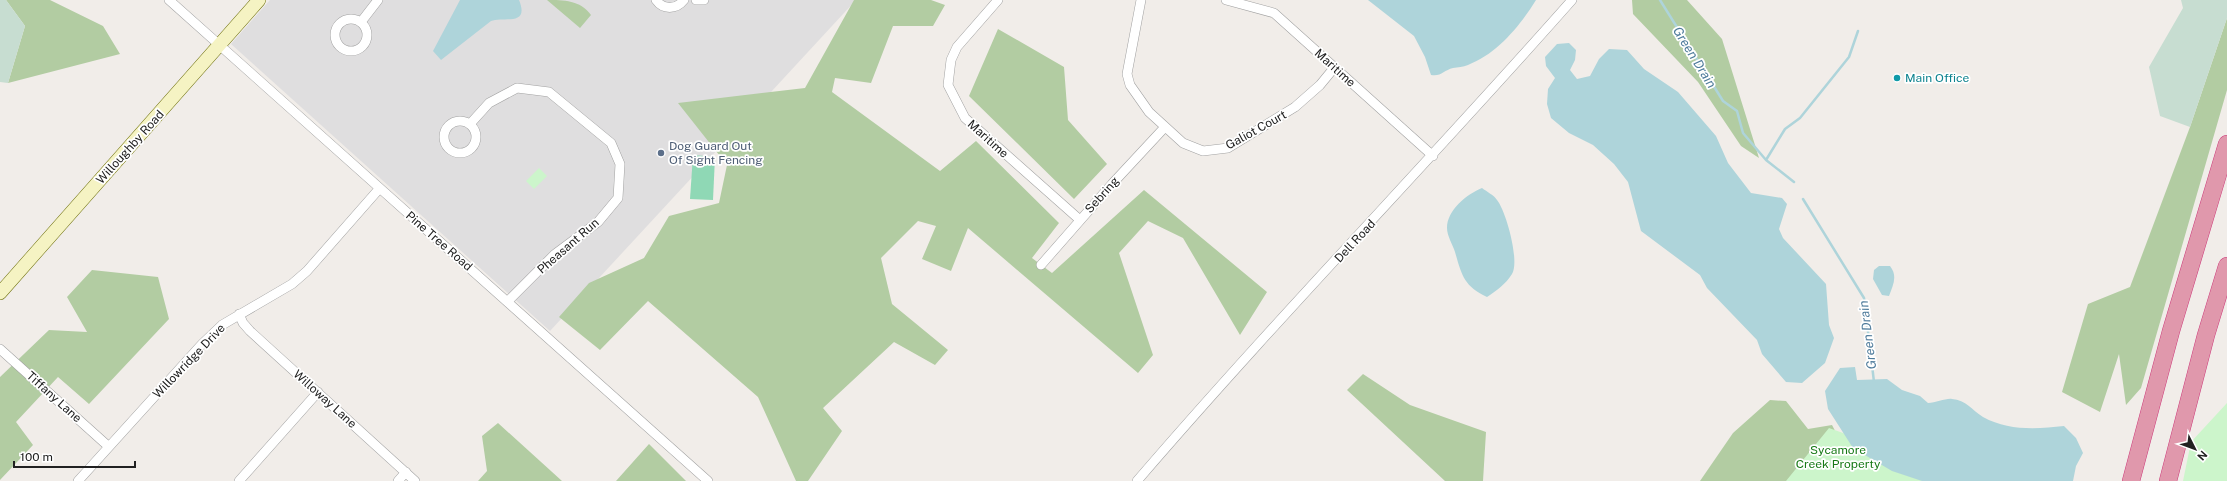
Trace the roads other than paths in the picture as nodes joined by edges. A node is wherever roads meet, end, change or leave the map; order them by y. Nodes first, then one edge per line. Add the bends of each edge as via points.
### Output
1 (169, 0) edge
2 (259, 0) edge
3 (378, 0) edge
4 (656, 0) edge
5 (684, 0) edge
6 (696, 0) edge
7 (704, 0) edge
8 (998, 0) edge
9 (1141, 0) edge
10 (1226, 0) edge
11 (1572, 0) edge
12 (361, 22) dead end
13 (220, 46) junction
14 (1334, 68) junction
15 (470, 124) dead end
16 (1165, 127) junction
17 (2227, 144) edge
18 (1433, 156) junction
19 (379, 189) junction
20 (1080, 220) junction
21 (1041, 265) dead end
22 (2227, 266) edge
23 (0, 293) edge
24 (508, 301) junction
25 (239, 314) junction
26 (0, 349) edge
27 (318, 392) junction
28 (108, 446) junction
29 (406, 472) junction
30 (78, 481) edge
31 (239, 481) edge
32 (398, 481) edge
33 (415, 481) edge
34 (708, 481) edge
35 (1137, 481) edge
36 (2131, 481) edge
37 (2168, 481) edge

1 - 13 street, Pine Tree Road
2 - 13 street, Willoughby Road
3 - 12 street
4 - 5 street via 668,8 679,5
6 - 7 street
8 - 20 street, Maritime via 957,47 951,60 948,85 965,118
9 - 16 street, Galiot Court via 1127,77 1140,101
10 - 14 street, Maritime via 1274,13
11 - 18 street, Dell Road
13 - 19 street, Pine Tree Road
13 - 23 street, Willoughby Road
14 - 16 street, Galiot Court via 1296,107 1228,148 1203,151 1183,143
14 - 18 street, Maritime
15 - 24 street, Pheasant Run via 489,103 517,88 549,92 610,143 620,164 618,198 598,222 555,254
16 - 20 street, Sebring
17 - 36 highway via 2171,331
18 - 35 street, Dell Road
19 - 24 street, Pine Tree Road
19 - 25 street, Willowridge Drive via 302,276 268,300
20 - 21 street, Sebring
22 - 37 highway
24 - 34 street, Pine Tree Road
25 - 27 street, Willoway Lane via 250,331
25 - 28 street, Willowridge Drive via 222,325 202,344
26 - 28 street, Tiffany Lane
27 - 29 street, Willoway Lane
27 - 31 street
28 - 30 street, Willowridge Drive
29 - 32 street
29 - 33 street, Willoway Lane

